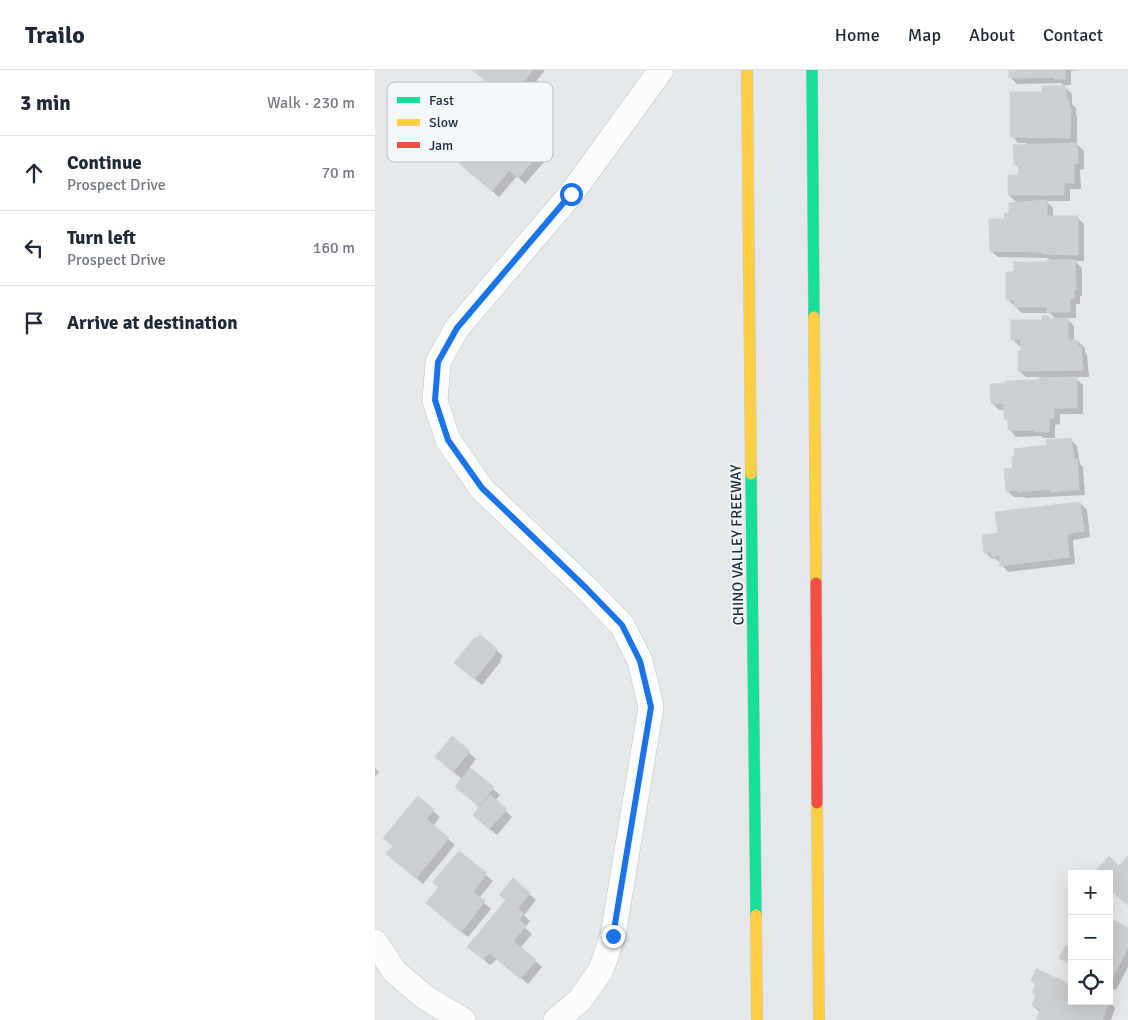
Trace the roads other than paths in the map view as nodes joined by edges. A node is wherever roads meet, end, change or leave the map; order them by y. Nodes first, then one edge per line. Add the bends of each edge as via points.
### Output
1 (661, 70) edge
2 (747, 70) edge
3 (812, 70) edge
4 (375, 942) edge
5 (463, 1020) edge
6 (556, 1020) edge
7 (757, 1020) edge
8 (819, 1020) edge

1 - 6 street via 571,194 457,328 438,362 435,400 448,440 482,488 622,625 640,661 651,707 613,936 601,970 580,1000
2 - 7 highway, CHINO VALLEY FREEWAY
3 - 8 highway
4 - 5 street via 395,972 426,998

